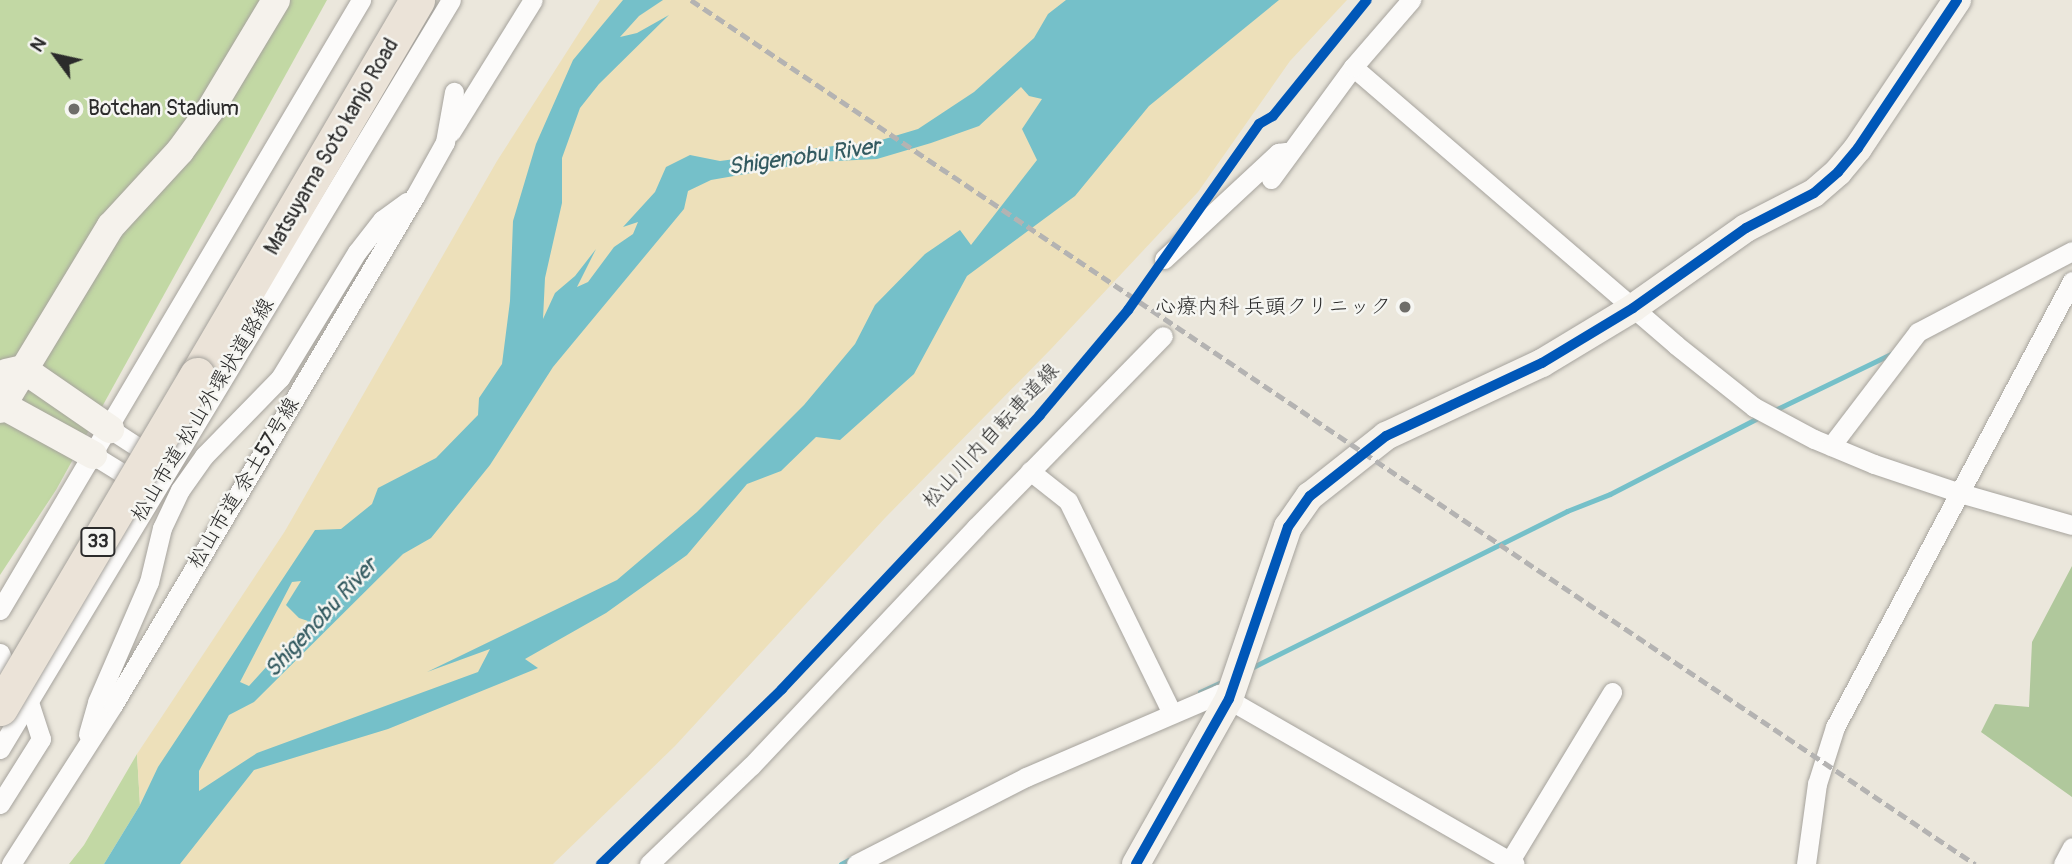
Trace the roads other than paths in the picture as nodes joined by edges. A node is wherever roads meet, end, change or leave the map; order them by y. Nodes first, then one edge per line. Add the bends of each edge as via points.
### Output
1 (276, 0) edge
2 (360, 0) edge
3 (398, 0) edge
4 (417, 0) edge
5 (451, 0) edge
6 (533, 0) edge
7 (1411, 0) edge
8 (1957, 0) edge
9 (1353, 67) junction
10 (454, 92) dead end
11 (445, 142) junction
12 (1292, 151) junction
13 (1271, 179) dead end
14 (415, 196) junction
15 (2072, 251) edge
16 (1164, 259) dead end
17 (2072, 281) edge
18 (246, 293) junction
19 (1633, 308) junction
20 (1163, 335) dead end
21 (8, 372) edge
22 (1, 405) edge
23 (110, 429) junction
24 (1830, 446) junction
25 (93, 455) junction
26 (1031, 471) junction
27 (162, 479) junction
28 (180, 490) junction
29 (1959, 493) junction
30 (2072, 525) edge
31 (0, 610) edge
32 (0, 653) edge
33 (0, 677) edge
34 (1612, 692) dead end
35 (1229, 699) junction
36 (15, 706) edge
37 (1172, 713) junction
38 (85, 748) junction
39 (0, 749) edge
40 (0, 804) edge
41 (2072, 847) edge
42 (1511, 863) edge
43 (11, 864) edge
44 (649, 864) edge
45 (856, 864) edge
46 (1136, 864) edge
47 (1806, 864) edge
48 (2063, 864) edge

1 - 21 street via 210,110 180,151 111,226
2 - 23 street
3 - 18 highway, Matsuyama Soto kanjo Road / 33
4 - 18 highway, Matsuyama Soto kanjo Road / 33
5 - 27 street, 松山市道 松山外環状道路線
6 - 11 street
7 - 9 street
8 - 19 street via 1838,172 1814,193 1746,228
9 - 12 street
9 - 19 street
10 - 11 street, 松山市道 余土57号線
11 - 14 street, 松山市道 余土57号線
12 - 13 street
12 - 16 street via 1278,153
14 - 28 street via 382,220 357,252 280,378 205,456
14 - 38 street, 松山市道 余土57号線
15 - 24 street via 1918,332
17 - 29 street
18 - 36 highway, Matsuyama Soto kanjo Road / 33, bridge
19 - 24 street via 1754,407
19 - 35 street via 1542,362 1406,424 1310,496 1288,527
20 - 26 street
21 - 22 street
21 - 23 street
22 - 25 street
23 - 25 street
23 - 27 street via 158,461
24 - 29 street
25 - 27 street via 143,486
25 - 31 street
26 - 37 street via 1068,501
26 - 44 street via 751,766
27 - 28 street
27 - 36 street, 松山市道 松山外環状道路線
28 - 38 street via 162,528 149,582 97,702
29 - 30 street
29 - 47 street via 1828,744 1812,811
32 - 33 street via 4,663
34 - 42 street
35 - 37 street via 1219,694
35 - 42 street
35 - 46 street
36 - 39 street, 松山市道 松山外環状道路線
36 - 40 street via 41,739
37 - 45 street via 1026,777
38 - 43 street, 松山市道 余土57号線
41 - 48 street

